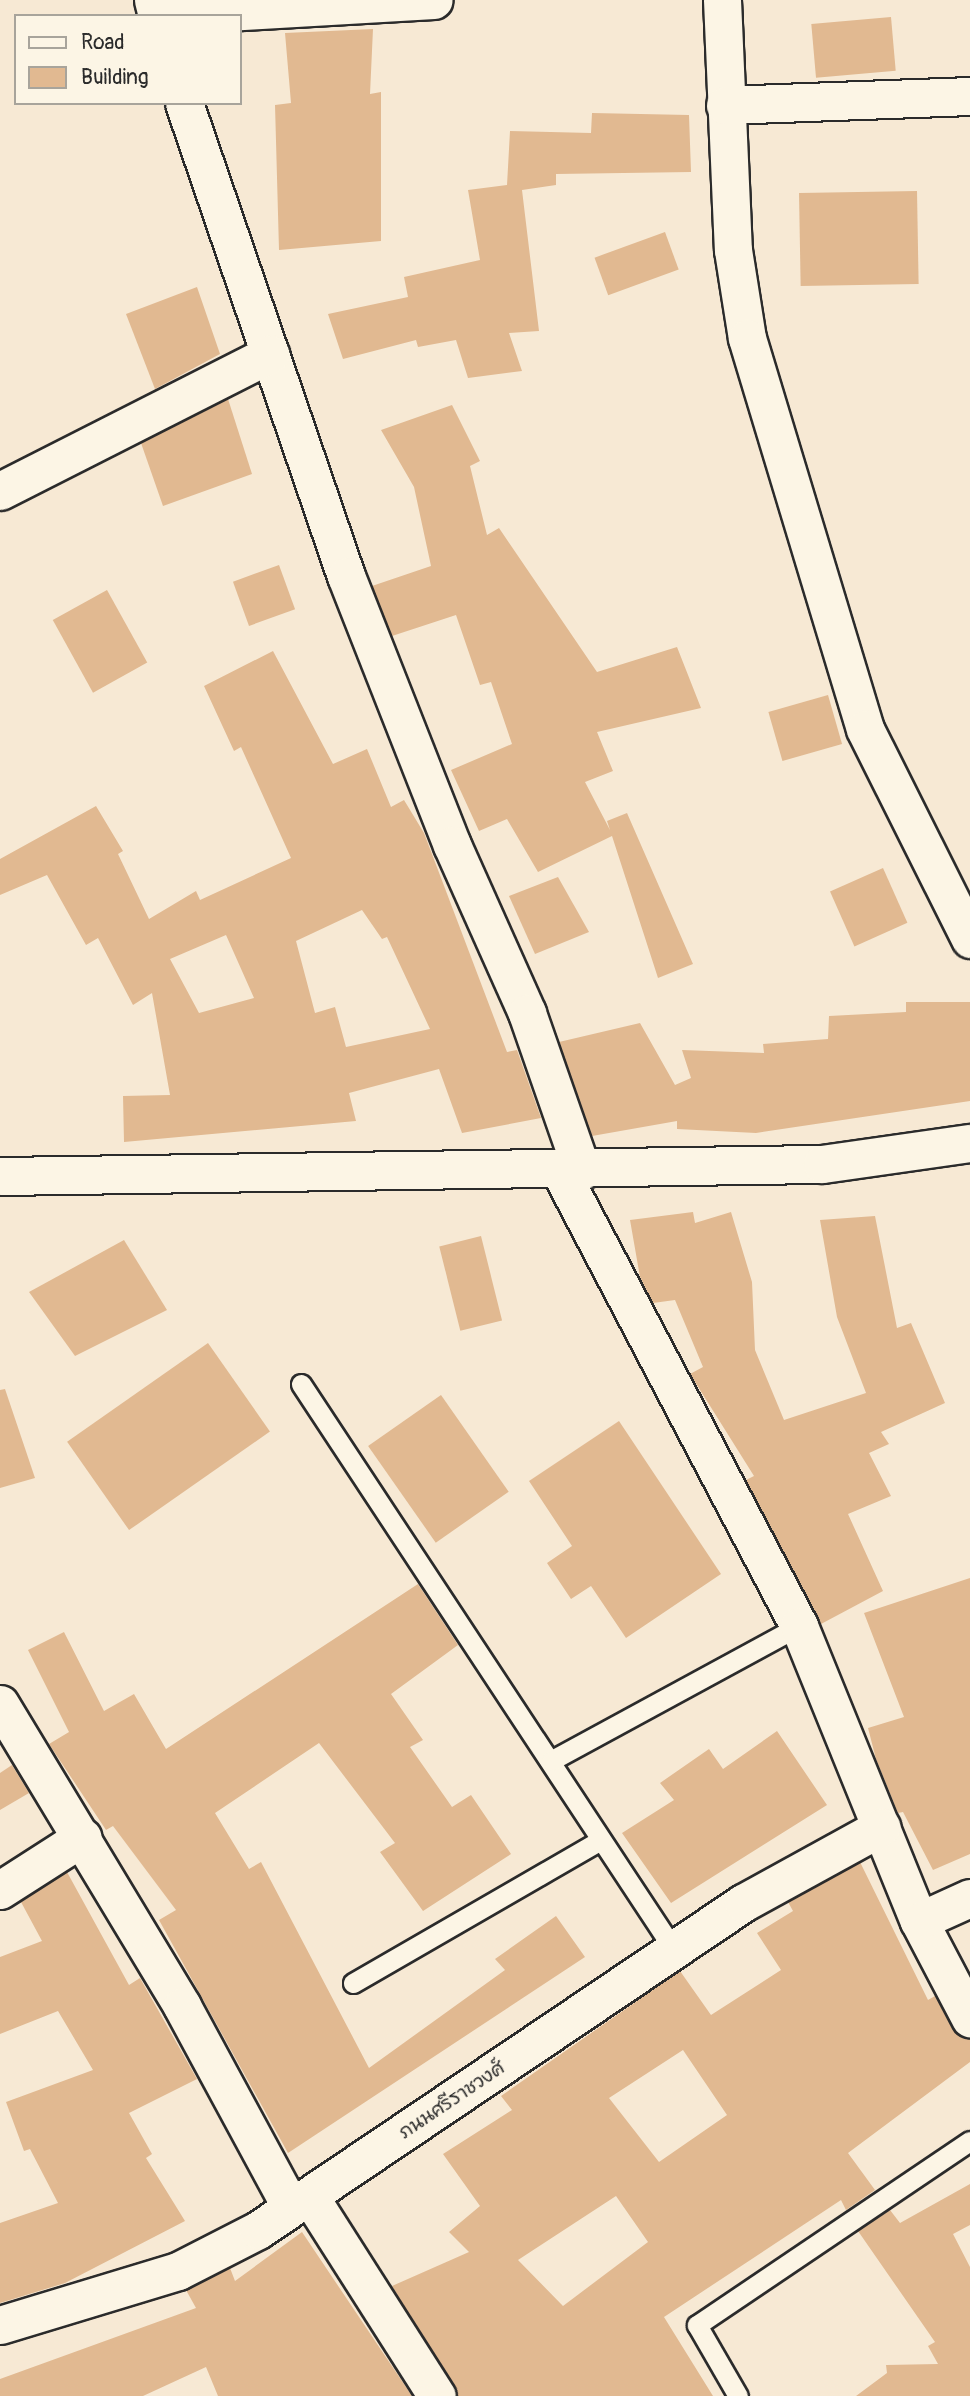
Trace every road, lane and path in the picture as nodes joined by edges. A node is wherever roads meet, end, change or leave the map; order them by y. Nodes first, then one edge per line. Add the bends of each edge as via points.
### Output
1 (434, 0) edge
2 (722, 0) edge
3 (192, 14) edge
4 (970, 96) edge
5 (185, 105) edge
6 (725, 105) junction
7 (270, 354) junction
8 (0, 491) edge
9 (970, 939) edge
10 (970, 1143) edge
11 (571, 1171) junction
12 (0, 1177) edge
13 (301, 1384) dead end
14 (799, 1626) junction
15 (0, 1704) edge
16 (552, 1760) junction
17 (881, 1827) junction
18 (83, 1837) junction
19 (601, 1840) junction
20 (0, 1890) edge
21 (970, 1898) edge
22 (919, 1921) junction
23 (674, 1950) junction
24 (353, 1983) dead end
25 (970, 2018) edge
26 (970, 2141) edge
27 (300, 2201) junction
28 (0, 2325) edge
29 (437, 2396) edge
30 (738, 2396) edge

1 - 3 street
2 - 6 street
4 - 6 street
5 - 7 street
6 - 9 street via 733,250 747,338 865,729
7 - 8 street
7 - 11 street via 346,576 452,845 527,1013
10 - 11 street via 822,1164
11 - 12 street
11 - 14 street
13 - 16 lane
14 - 16 lane
14 - 17 street
15 - 18 street
16 - 19 lane
17 - 22 street
17 - 23 street, ภนนศรีราชวงศ์ via 743,1903
18 - 20 street
18 - 27 street
19 - 23 lane
19 - 24 lane
21 - 22 street
22 - 25 street
23 - 27 street, ภนนศรีราชวงศ์
26 - 30 lane via 697,2325
27 - 28 street, ภนนศรีราชวงศ์ via 258,2230 178,2271
27 - 29 street

